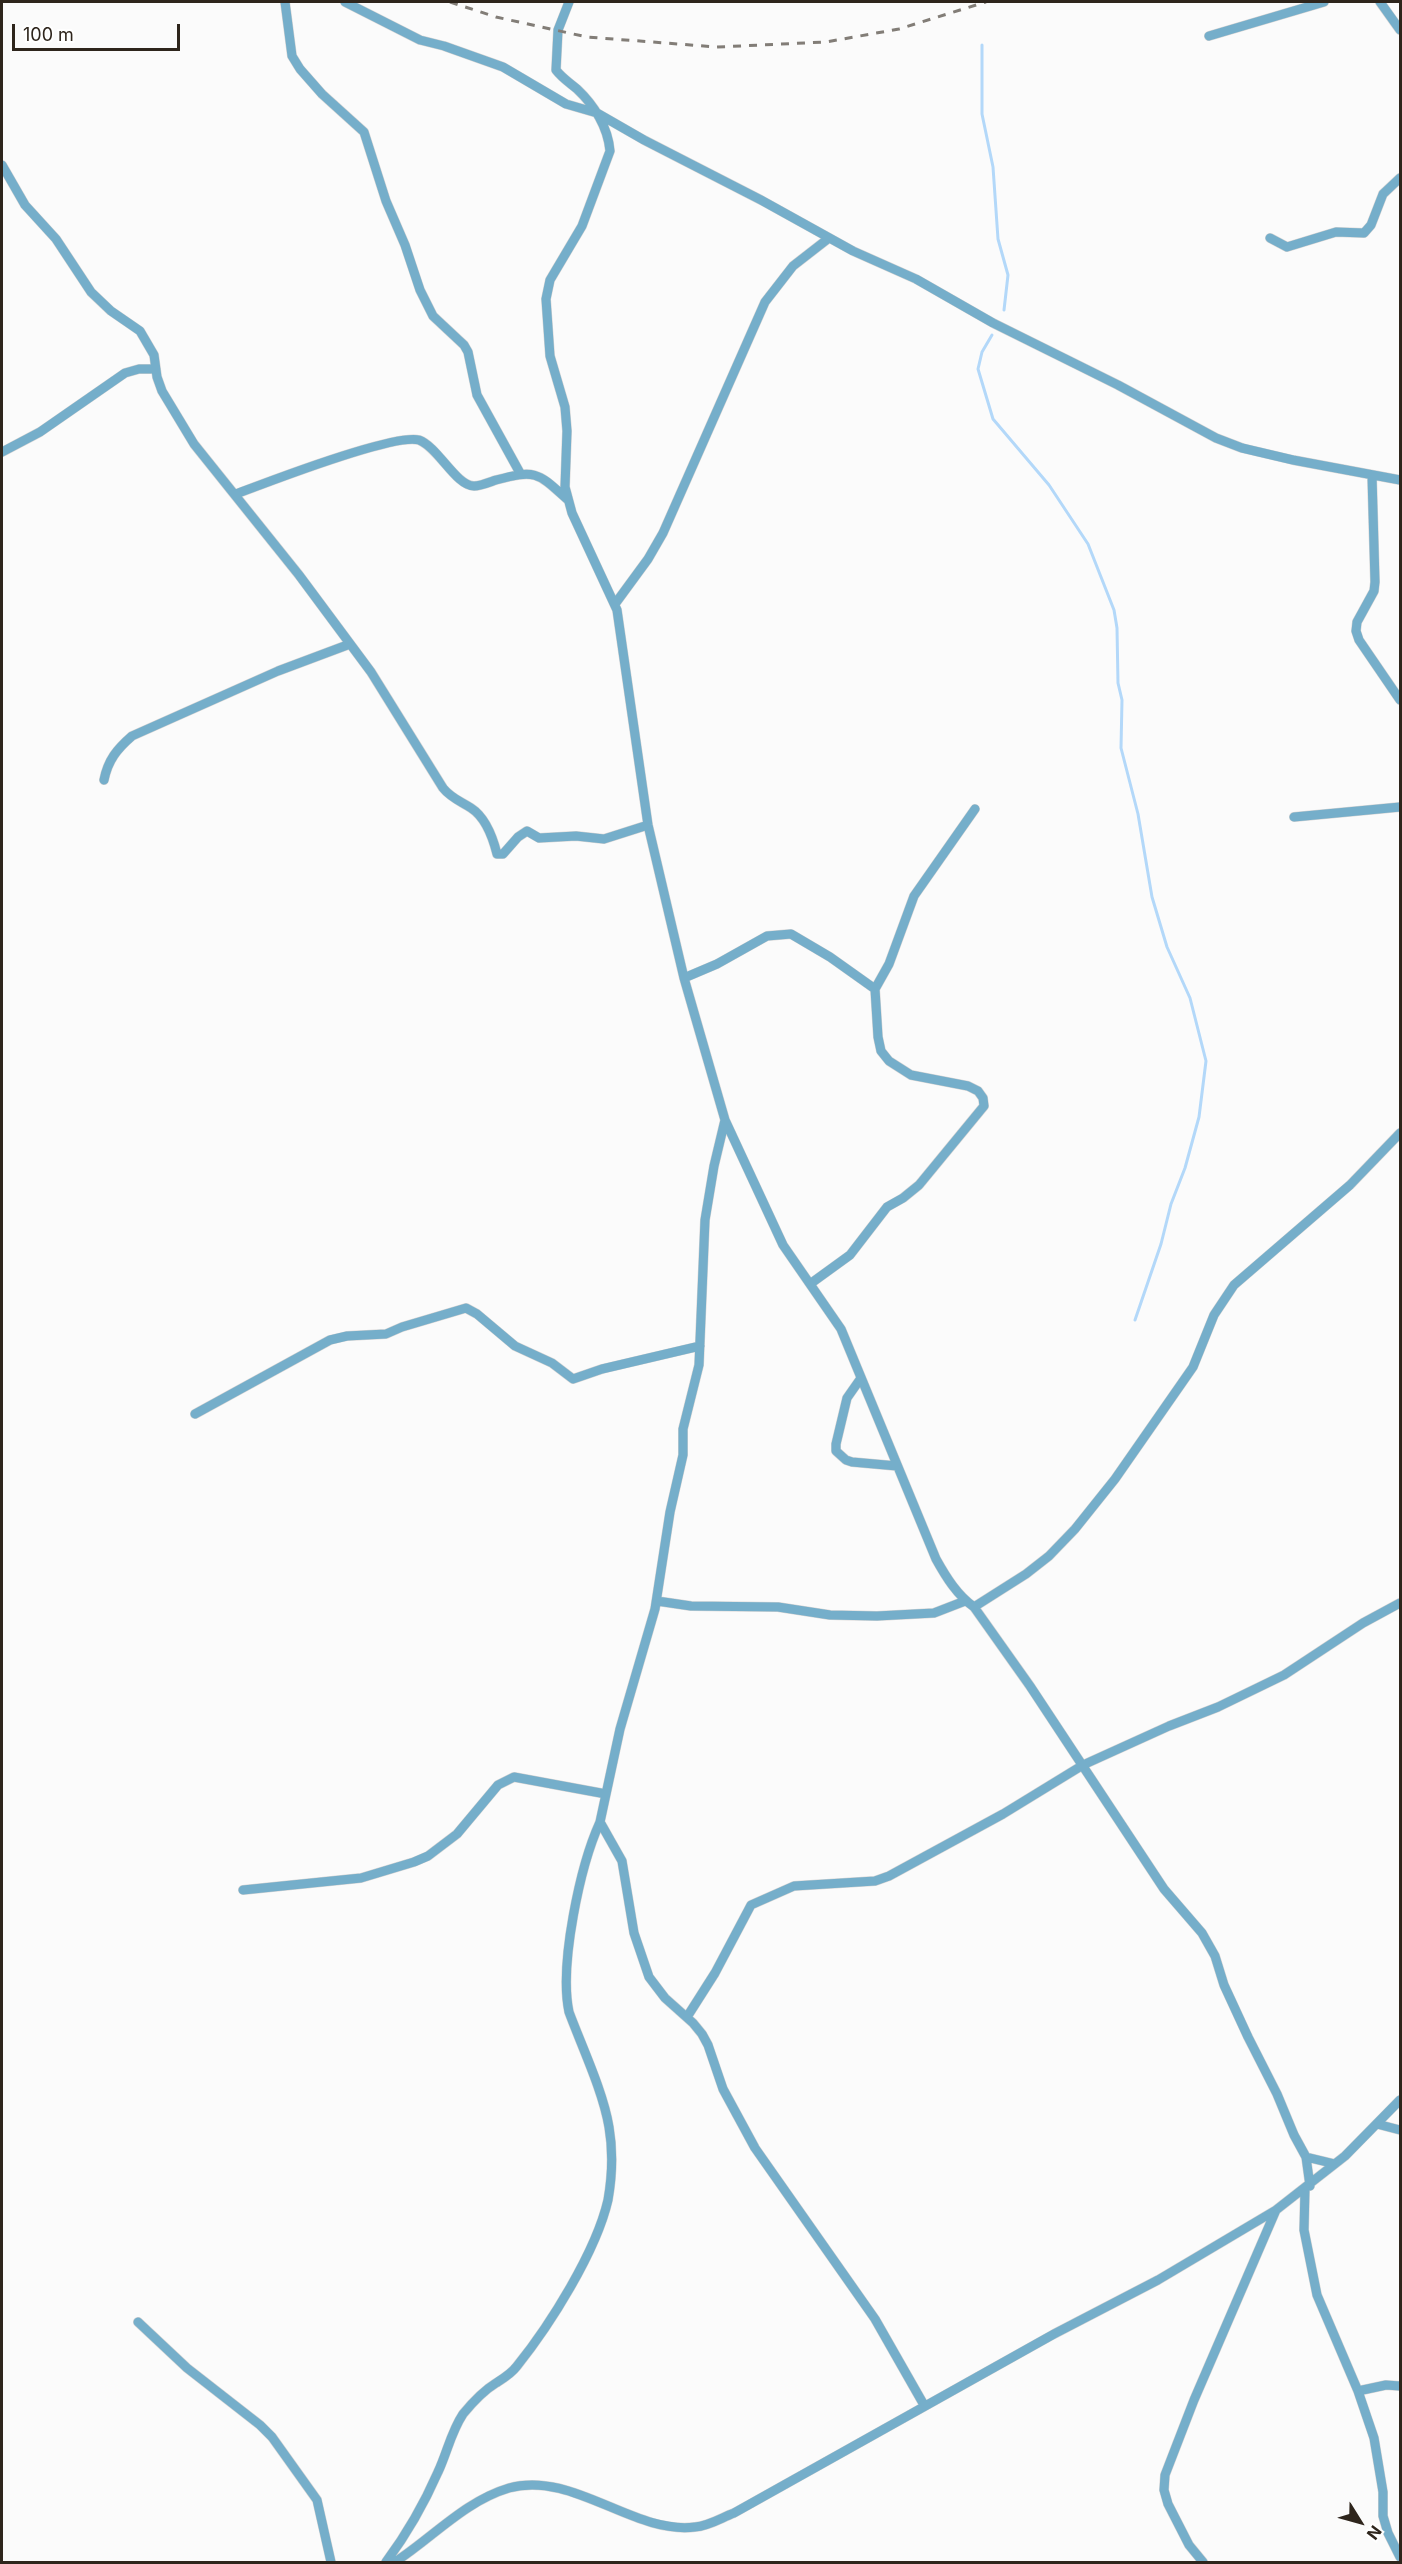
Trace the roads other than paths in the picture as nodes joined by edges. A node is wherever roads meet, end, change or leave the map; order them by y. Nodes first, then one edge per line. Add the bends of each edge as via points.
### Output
1 (285, 2) edge
2 (345, 2) edge
3 (568, 2) edge
4 (1324, 2) edge
5 (1380, 2) edge
6 (1401, 30) edge
7 (1209, 36) dead end
8 (597, 113) junction
9 (2, 165) edge
10 (1401, 178) edge
11 (829, 238) junction
12 (1270, 238) dead end
13 (156, 369) junction
14 (2, 452) edge
15 (520, 473) junction
16 (1372, 476) junction
17 (1401, 480) edge
18 (236, 494) junction
19 (568, 501) junction
20 (615, 604) junction
21 (350, 644) junction
22 (1401, 700) edge
23 (104, 780) dead end
24 (1401, 807) edge
25 (975, 808) dead end
26 (1294, 817) dead end
27 (648, 825) junction
28 (684, 978) junction
29 (875, 989) junction
30 (725, 1120) junction
31 (1401, 1133) edge
32 (810, 1284) junction
33 (700, 1346) junction
34 (861, 1378) junction
35 (195, 1414) dead end
36 (897, 1466) junction
37 (657, 1601) junction
38 (970, 1604) junction
39 (1401, 1604) edge
40 (1083, 1765) junction
41 (606, 1794) junction
42 (600, 1822) junction
43 (243, 1890) dead end
44 (687, 2017) junction
45 (1401, 2100) edge
46 (1377, 2124) junction
47 (1401, 2130) edge
48 (1306, 2157) junction
49 (1335, 2164) junction
50 (1307, 2187) junction
51 (1276, 2210) junction
52 (138, 2322) dead end
53 (1401, 2386) edge
54 (1358, 2391) junction
55 (924, 2405) junction
56 (1401, 2557) edge
57 (331, 2562) edge
58 (386, 2562) edge
59 (394, 2562) edge
60 (1203, 2562) edge

1 - 15 street via 292,56 322,94 364,132 420,290 433,316 468,352 477,395
2 - 8 street via 420,40 503,67 566,104
3 - 8 street via 558,30 556,70
4 - 7 street
5 - 6 street
8 - 11 street
8 - 19 street via 609,142 607,162 582,226 556,266 546,299 550,356 567,423
9 - 13 street via 25,205 56,239 92,292 111,311 140,330
10 - 12 street via 1383,194 1364,233 1336,232 1287,247
11 - 16 street via 916,279 1216,438 1260,453
11 - 20 street via 793,266 765,302 663,533
13 - 14 street via 125,373 40,432
13 - 18 street via 162,391 194,444
15 - 18 street via 473,486 464,483 425,443 408,440 319,464
15 - 19 street via 538,475
16 - 17 street
16 - 22 street via 1374,591 1361,612 1356,631
18 - 21 street
19 - 20 street
20 - 27 street
21 - 23 street via 132,735 107,764
21 - 27 street via 443,788 478,814 498,855 527,831 539,838 604,839
24 - 26 street
25 - 29 street via 914,896 889,964
27 - 28 street
28 - 29 street via 768,936 791,934
28 - 30 street
29 - 32 street via 878,1037 881,1051 889,1061 911,1075 968,1086 978,1091 984,1106 920,1185 887,1207 850,1255
30 - 32 street via 779,1238
30 - 33 street via 705,1220
31 - 38 street via 1350,1185 1234,1285 1214,1315 1193,1367 1097,1502 1049,1556 1026,1574
32 - 34 street via 841,1329
33 - 35 street via 576,1379 515,1346 466,1308 386,1334 330,1340
33 - 37 street
34 - 36 street
34 - 36 street via 843,1413 836,1451 846,1460
36 - 38 street via 936,1559
37 - 38 street via 877,1616 934,1613
37 - 41 street via 620,1729
38 - 40 street
39 - 40 street via 1335,1640 1284,1675
40 - 44 street via 955,1842 889,1876 875,1881 794,1886 751,1905
40 - 48 street via 1164,1889 1215,1956 1224,1986
41 - 42 street
41 - 43 street via 514,1777 498,1785 457,1834 414,1862 361,1878
42 - 44 street via 622,1861 634,1933 649,1977
42 - 58 street via 578,1900 565,1993 609,2126 608,2200 582,2264 558,2305 517,2367 462,2416 434,2480
44 - 55 street via 708,2045 723,2089 756,2148 874,2319
45 - 46 street
46 - 47 street
46 - 49 street
48 - 49 street
48 - 50 street
49 - 50 street
50 - 51 street
50 - 54 street via 1304,2230 1317,2295
51 - 55 street via 1158,2280
51 - 60 street via 1165,2475 1168,2504 1189,2545
52 - 57 street via 187,2368 260,2425 277,2444 317,2500
53 - 54 street
54 - 56 street via 1374,2439 1383,2516
55 - 59 street via 777,2490 708,2524 694,2528 673,2526 577,2493 525,2484 489,2495

